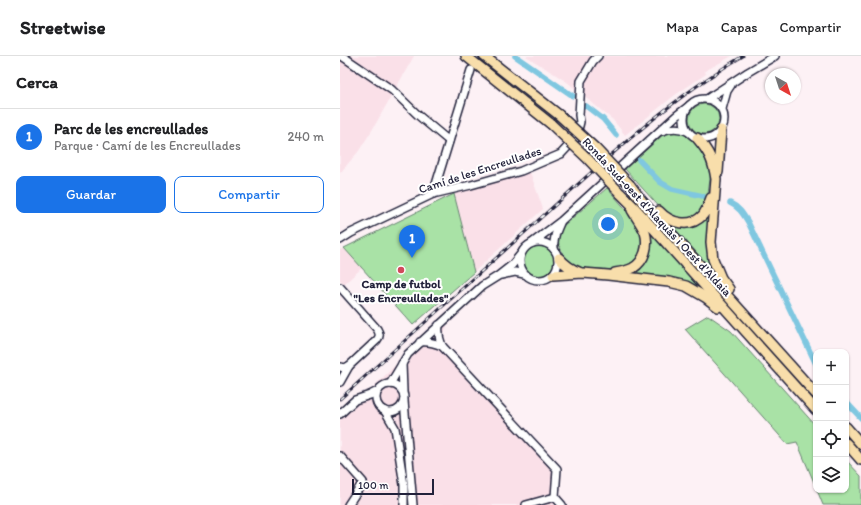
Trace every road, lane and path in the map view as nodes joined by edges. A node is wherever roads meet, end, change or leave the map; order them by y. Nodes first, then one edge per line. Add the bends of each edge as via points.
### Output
1 (342, 56) edge
2 (466, 56) edge
3 (484, 56) edge
4 (598, 56) edge
5 (776, 56) edge
6 (471, 70) tunnel mouth
7 (735, 81) junction
8 (707, 99) junction
9 (689, 106) junction
10 (722, 109) junction
11 (721, 130) junction
12 (656, 134) junction
13 (693, 135) junction
14 (449, 141) junction
15 (716, 179) junction
16 (630, 185) junction
17 (714, 189) junction
18 (620, 193) junction
19 (433, 194) junction
20 (560, 221) junction
21 (340, 232) edge
22 (351, 233) junction
23 (340, 240) edge
24 (532, 243) junction
25 (554, 249) junction
26 (521, 254) junction
27 (558, 258) junction
28 (583, 273) junction
29 (524, 274) junction
30 (553, 275) junction
31 (608, 275) junction
32 (498, 276) junction
33 (340, 287) edge
34 (736, 305) junction
35 (729, 312) junction
36 (439, 325) junction
37 (420, 342) junction
38 (442, 346) junction
39 (402, 362) junction
40 (349, 366) junction
41 (340, 367) edge
42 (340, 382) edge
43 (390, 384) junction
44 (378, 391) junction
45 (403, 391) junction
46 (813, 391) edge
47 (355, 400) junction
48 (404, 401) junction
49 (378, 404) junction
50 (813, 407) edge
51 (385, 411) junction
52 (340, 414) edge
53 (849, 430) edge
54 (861, 444) edge
55 (849, 446) edge
56 (340, 456) edge
57 (861, 460) edge
58 (555, 497) junction
59 (348, 505) edge
60 (404, 505) edge
61 (413, 505) edge
62 (526, 505) edge
63 (562, 505) edge

1 - 14 street via 392,90
2 - 18 main road, Ronda Sud-oest d'Alaquàs i Oest d'Aldaia, bridge via 551,124
3 - 16 main road, Ronda Sud-oest d'Alaquàs i Oest d'Aldaia, bridge via 559,115
4 - 19 street, Camí de les Encreullades via 581,81 580,122 576,138 561,154 521,171
5 - 7 street
6 - 14 street
7 - 8 street
7 - 10 street via 727,91
8 - 9 street via 697,100
8 - 10 street
9 - 12 street
9 - 13 street via 684,119 686,128
10 - 11 street via 724,120
11 - 13 street via 708,139
11 - 15 main road
12 - 13 street via 671,128 679,128
12 - 20 street
13 - 15 main road via 710,155
14 - 19 street
15 - 17 main road
16 - 17 main road via 640,191 665,217 684,223 704,214
16 - 34 main road, Ronda Sud-oest d'Alaquàs i Oest d'Aldaia
17 - 34 main road via 711,242 713,259
18 - 31 main road via 645,232 647,247 641,261 634,267
18 - 35 main road, Ronda Sud-oest d'Alaquàs i Oest d'Aldaia
19 - 22 street, Camí de les Encreullades
20 - 24 street
20 - 25 street via 554,236
21 - 22 street
22 - 23 street, Camí de les Encreullades
24 - 25 street via 544,242
24 - 26 street
25 - 27 street
26 - 29 street via 520,265
26 - 32 street
27 - 28 main road via 572,270
27 - 30 street via 559,264
28 - 30 main road
28 - 31 main road
29 - 30 street via 535,280 548,279
29 - 32 street via 515,272
31 - 35 main road via 686,286
32 - 36 street via 482,286
33 - 40 street via 380,333 377,340
34 - 46 main road, Ronda Sud-oest d'Alaquàs i Oest d'Aldaia
35 - 50 main road, Ronda Sud-oest d'Alaquàs i Oest d'Aldaia
36 - 37 street
36 - 38 street via 438,335
37 - 38 street
37 - 39 street
38 - 58 street via 557,469
39 - 43 street
39 - 45 street
40 - 41 street
40 - 42 street
43 - 44 street
43 - 45 street via 399,386
44 - 47 street
44 - 49 street
45 - 48 street
47 - 49 street
47 - 52 street
48 - 51 street via 397,410
48 - 61 street
49 - 51 street
51 - 60 street via 394,428 404,485
53 - 54 main road
55 - 57 main road
56 - 59 street via 363,482
58 - 62 street
58 - 63 street

